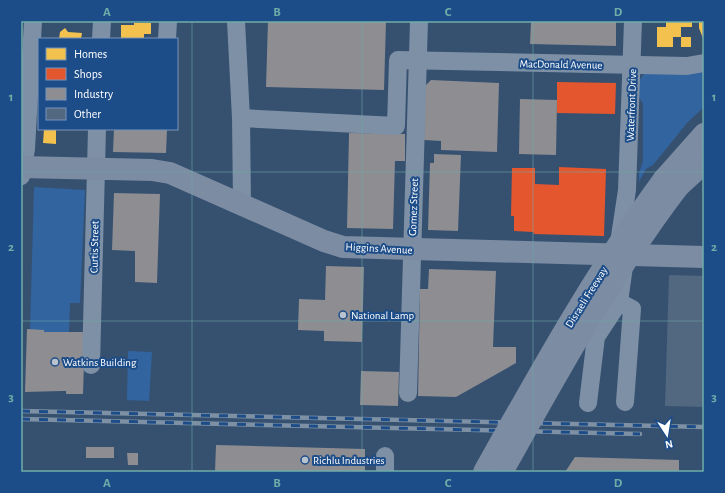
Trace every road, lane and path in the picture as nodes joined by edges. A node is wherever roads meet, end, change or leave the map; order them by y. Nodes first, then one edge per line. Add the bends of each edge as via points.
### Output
1 (33, 21) edge
2 (102, 21) edge
3 (168, 21) edge
4 (236, 21) edge
5 (419, 21) edge
6 (633, 21) edge
7 (101, 38) edge
8 (167, 38) edge
9 (418, 61) junction
10 (704, 63) edge
11 (632, 65) junction
12 (241, 118) junction
13 (97, 130) edge
14 (704, 134) edge
15 (704, 163) edge
16 (96, 168) junction
17 (22, 170) edge
18 (671, 183) junction
19 (242, 204) junction
20 (412, 250) junction
21 (626, 255) junction
22 (704, 257) edge
23 (619, 302) junction
24 (91, 365) dead end
25 (408, 393) dead end
26 (625, 402) dead end
27 (588, 403) dead end
28 (484, 472) edge
29 (502, 472) edge

1 - 17 street via 26,149
2 - 7 street
3 - 8 street
4 - 12 street
5 - 9 street, Gomez Street
6 - 11 street, Waterfront Drive
9 - 11 street, MacDonald Avenue
9 - 12 street, MacDonald Avenue via 398,60 396,126
9 - 20 street, Gomez Street
10 - 11 street, MacDonald Avenue via 687,66
11 - 21 street, Waterfront Drive
12 - 19 street
13 - 16 street, Curtis Street
14 - 18 main road, Disraeli Freeway
15 - 18 main road, Disraeli Freeway
16 - 17 main road, Higgins Avenue
16 - 19 main road, Higgins Avenue via 170,173
16 - 24 street, Curtis Street
18 - 28 main road, Disraeli Freeway, bridge via 633,221 548,359
18 - 29 main road, Disraeli Freeway, bridge via 650,224 563,365
19 - 20 main road, Higgins Avenue via 334,245
20 - 21 main road, Higgins Avenue
20 - 25 street, Gomez Street
21 - 22 main road, Higgins Avenue
21 - 23 street, Waterfront Drive
23 - 26 street via 632,309
23 - 27 street via 596,337

